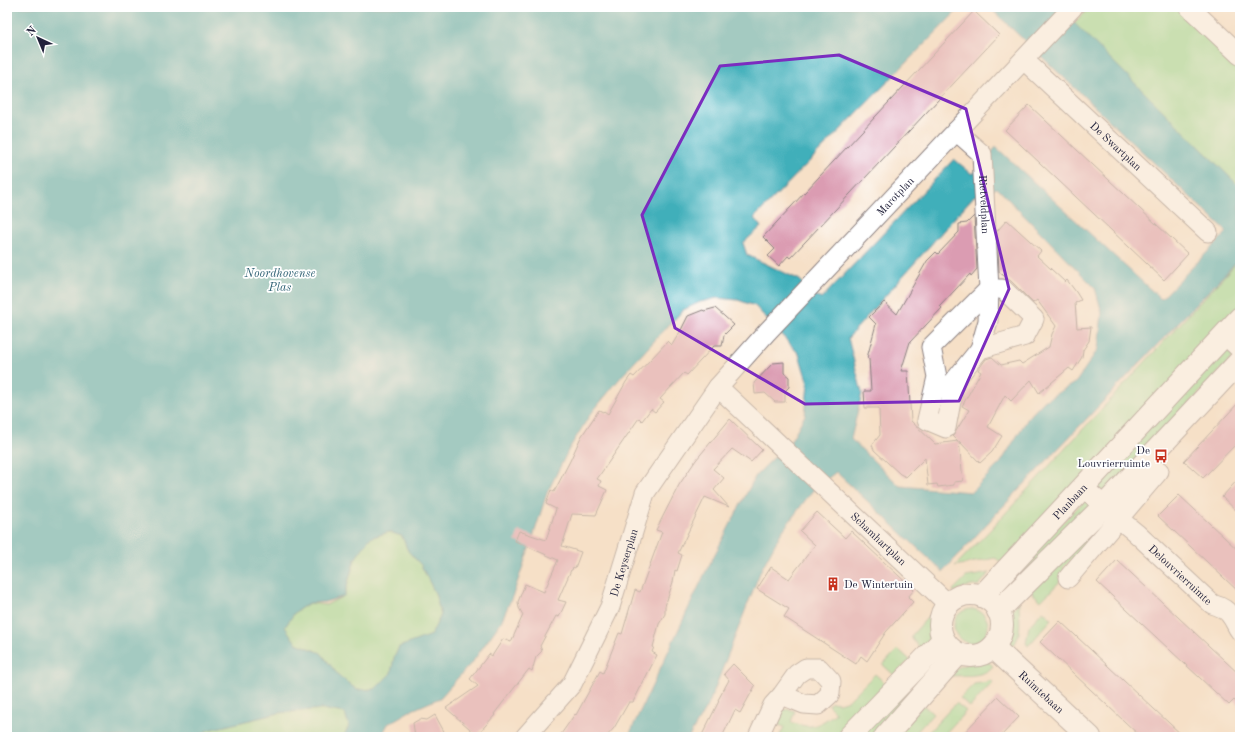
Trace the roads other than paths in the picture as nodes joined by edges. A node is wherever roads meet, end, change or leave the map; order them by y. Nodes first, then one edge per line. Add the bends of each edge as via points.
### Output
1 (1073, 7) edge
2 (1189, 7) edge
3 (1240, 55) edge
4 (1027, 57) junction
5 (963, 137) junction
6 (1208, 232) dead end
7 (989, 289) junction
8 (1240, 318) edge
9 (1232, 342) edge
10 (980, 349) junction
11 (1240, 361) edge
12 (718, 387) junction
13 (1159, 471) dead end
14 (1083, 487) junction
15 (1111, 513) junction
16 (1068, 578) dead end
17 (982, 596) junction
18 (948, 604) junction
19 (998, 610) junction
20 (1240, 631) edge
21 (942, 640) junction
22 (993, 647) junction
23 (958, 654) junction
24 (782, 695) dead end
25 (1081, 734) edge
26 (526, 737) edge
27 (758, 737) edge
28 (849, 737) edge
29 (885, 737) edge

1 - 4 street, Marotplan
2 - 3 street
4 - 5 street, Marotplan
4 - 6 street, De Swartplan
5 - 7 street, Rietveldplan via 982,154
5 - 12 street, Marotplan via 814,283
7 - 10 street, Rietveldplan via 988,321
7 - 10 street via 1003,289 1034,319 1025,336
7 - 10 street, Rietveldplan via 931,347 946,379
8 - 9 street, Planbaan
9 - 14 street, Planbaan
11 - 15 street
12 - 18 street, Schamhartplan
12 - 26 street, De Keyserplan via 645,493 610,607 572,684
13 - 15 street
14 - 15 street, Delouvrierruimte
14 - 17 street, Planbaan
15 - 16 street
15 - 19 street
15 - 20 street, Delouvrierruimte via 1212,604 1226,611
17 - 18 street via 964,595
17 - 19 street
18 - 21 street via 940,617
19 - 22 street via 1001,634
21 - 23 street
21 - 28 street
22 - 23 street via 973,657
22 - 25 street, Ruimtebaan
23 - 29 street
24 - 27 street via 773,705

